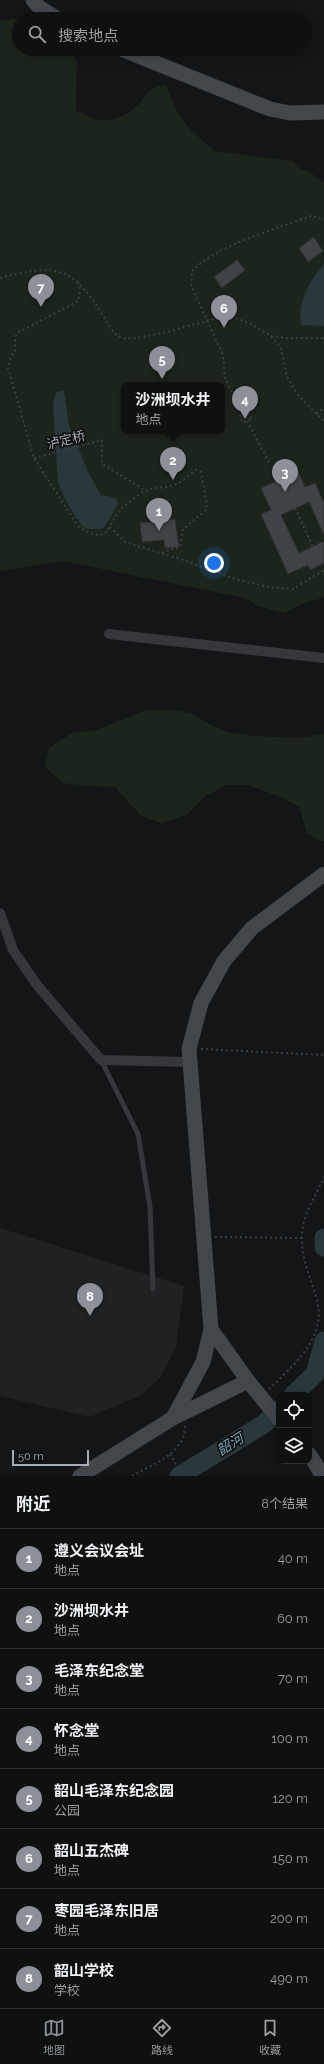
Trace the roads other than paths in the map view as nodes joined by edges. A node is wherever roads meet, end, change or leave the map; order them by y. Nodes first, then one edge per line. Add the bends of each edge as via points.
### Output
1 (33, 0) edge
2 (48, 12) edge
3 (138, 56) edge
4 (324, 112) edge
5 (109, 634) dead end
6 (324, 658) edge
7 (324, 874) edge
8 (0, 913) edge
9 (190, 1055) junction
10 (101, 1060) junction
11 (153, 1289) dead end
12 (212, 1329) junction
13 (248, 1381) junction
14 (179, 1415) junction
15 (276, 1415) edge
16 (312, 1459) edge
17 (80, 1476) edge
18 (322, 1476) edge

1 - 2 main road
3 - 4 main road via 270,109 290,113
5 - 6 street
7 - 9 main road via 252,928 229,955 201,1003
8 - 10 street via 13,950 37,985
9 - 10 street
9 - 12 main road
10 - 11 lane via 138,1134 150,1207
12 - 13 main road
12 - 14 main road via 202,1362
13 - 14 main road
13 - 15 main road
14 - 17 main road
16 - 18 main road

